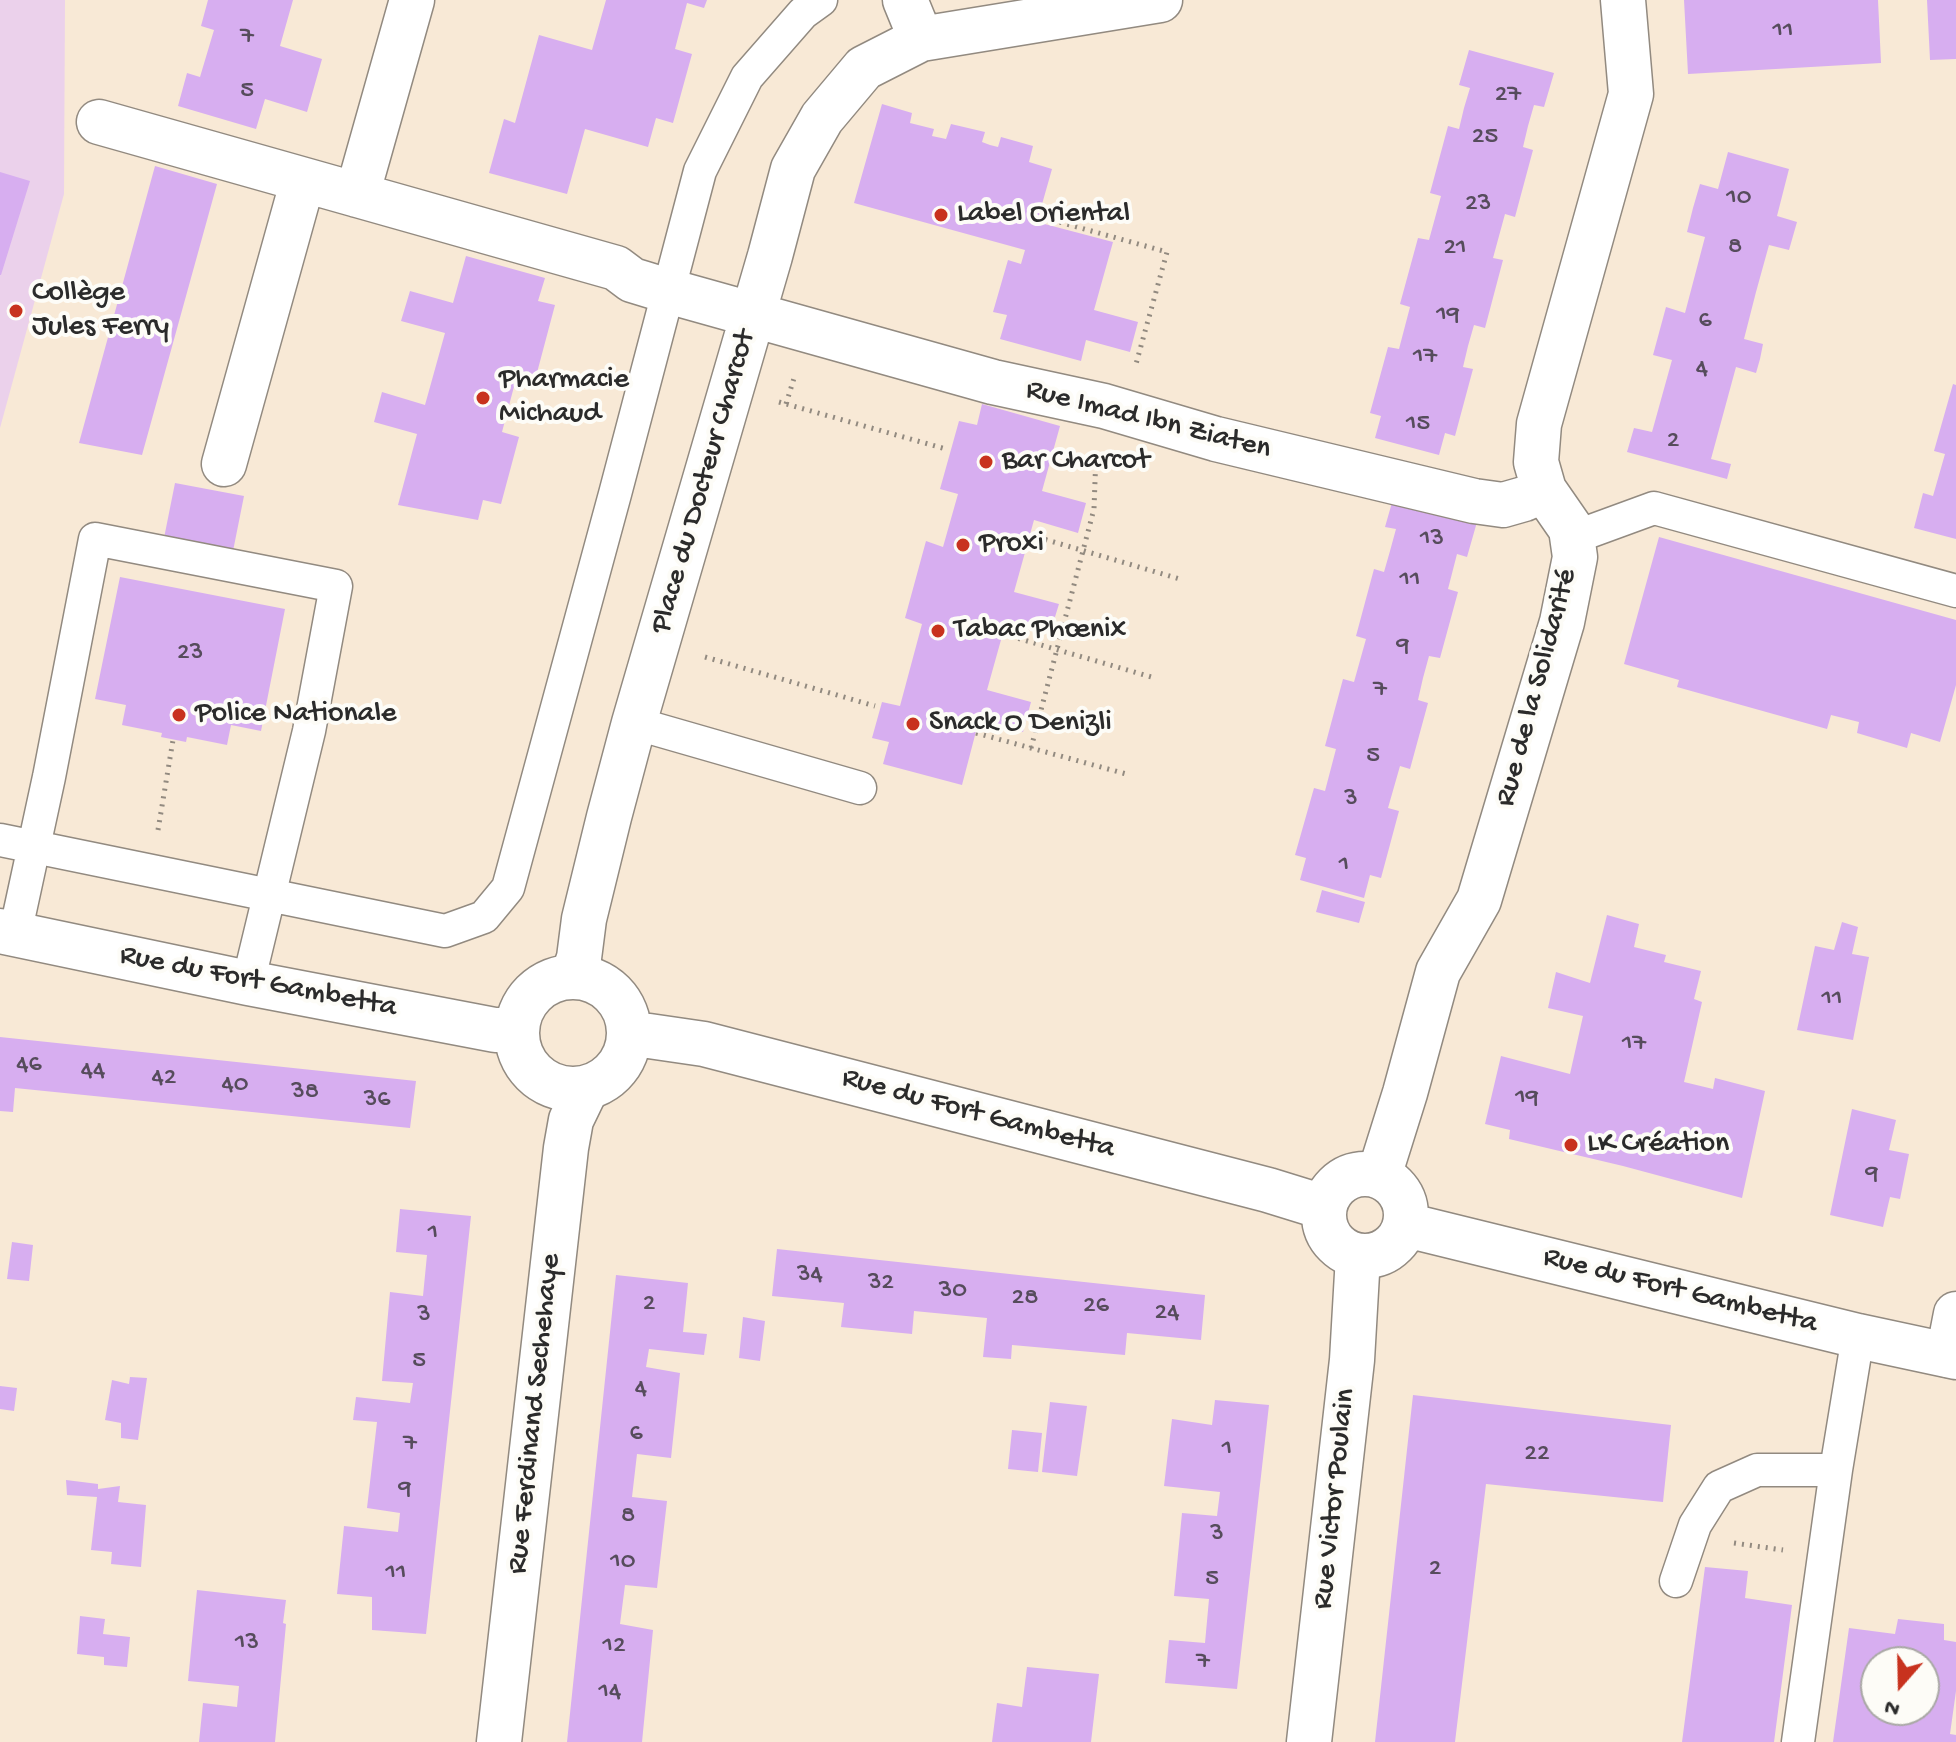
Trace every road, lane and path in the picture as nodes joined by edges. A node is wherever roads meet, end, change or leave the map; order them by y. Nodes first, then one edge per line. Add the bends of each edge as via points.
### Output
1 (412, 0) edge
2 (821, 0) edge
3 (1160, 0) edge
4 (1623, 0) edge
5 (913, 20) edge
6 (99, 122) dead end
7 (303, 180) junction
8 (357, 195) junction
9 (1052, 220) dead end
10 (668, 291) junction
11 (754, 314) junction
12 (732, 389) junction
13 (1114, 409) junction
14 (946, 449) dead end
15 (224, 464) dead end
16 (1544, 490) junction
17 (1030, 535) dead end
18 (1572, 538) junction
19 (1084, 550) junction
20 (1180, 579) dead end
21 (1956, 591) edge
22 (1003, 634) dead end
23 (657, 644) junction
24 (1057, 650) junction
25 (1155, 678) dead end
26 (875, 706) dead end
27 (634, 723) junction
28 (976, 733) dead end
29 (173, 740) dead end
30 (1031, 748) junction
31 (1130, 775) dead end
32 (860, 788) dead end
33 (0, 840) edge
34 (33, 847) junction
35 (151, 870) junction
36 (269, 894) junction
37 (8, 932) edge
38 (573, 976) junction
39 (248, 983) junction
40 (517, 1030) junction
41 (630, 1035) junction
42 (586, 1089) junction
43 (1379, 1176) junction
44 (1323, 1207) junction
45 (1406, 1225) junction
46 (1358, 1256) junction
47 (1858, 1336) junction
48 (1953, 1342) edge
49 (1836, 1470) junction
50 (1690, 1537) junction
51 (1824, 1556) junction
52 (1676, 1581) dead end
53 (499, 1742) edge
54 (1309, 1742) edge
55 (1798, 1742) edge

1 - 8 street
2 - 10 lane via 747,77 700,171
3 - 5 street, Place du Docteur Charcot
4 - 16 street, Rue de la Solidarité via 1631,94 1539,424 1536,462
5 - 11 street, Place du Docteur Charcot via 822,118 793,169
6 - 7 street, Rue Imad Ibn Ziaten
7 - 8 street, Rue Imad Ibn Ziaten
7 - 15 street
8 - 10 street, Rue Imad Ibn Ziaten via 616,268 632,280
9 - 13 path via 1167,252
10 - 11 street, Rue Imad Ibn Ziaten
10 - 36 lane via 508,888 484,917 445,931
11 - 12 street, Place du Docteur Charcot
11 - 13 street, Rue Imad Ibn Ziaten via 993,382
12 - 14 path
12 - 23 street, Place du Docteur Charcot
13 - 16 street, Rue Imad Ibn Ziaten via 1474,501 1503,505
13 - 19 path via 1096,440 1094,509
16 - 18 street, Rue de la Solidarité
17 - 19 path
18 - 21 lane via 1654,508
18 - 43 street, Rue de la Solidarité via 1575,557 1562,622 1479,900 1438,972
19 - 20 path
19 - 24 path
22 - 24 path
23 - 26 path
23 - 27 street, Place du Docteur Charcot
24 - 25 path
24 - 30 path
27 - 32 lane
27 - 38 street, Place du Docteur Charcot
28 - 30 path
29 - 35 path
30 - 31 path
33 - 34 lane
34 - 35 lane
34 - 36 lane via 95,539 336,586 309,731
34 - 37 lane
35 - 36 lane
36 - 39 lane
37 - 39 street, Rue du Fort Gambetta
38 - 40 street via 556,979 529,998
38 - 41 street via 591,979 620,1001
39 - 40 street, Rue du Fort Gambetta
40 - 42 street via 519,1047 537,1076 560,1088
41 - 42 street via 617,1069
41 - 44 street, Rue du Fort Gambetta via 704,1044
42 - 53 street, Rue Ferdinand Sechehaye via 571,1120 566,1148
43 - 44 street via 1345,1178
43 - 45 street via 1402,1195
44 - 46 street via 1330,1239
45 - 46 street via 1388,1250
45 - 47 street, Rue du Fort Gambetta
46 - 54 street, Rue Victor Poulain via 1352,1360
47 - 48 street, Rue du Fort Gambetta
47 - 49 lane
49 - 50 lane via 1757,1470 1719,1487
49 - 51 lane
50 - 51 path
50 - 52 lane
51 - 55 lane

